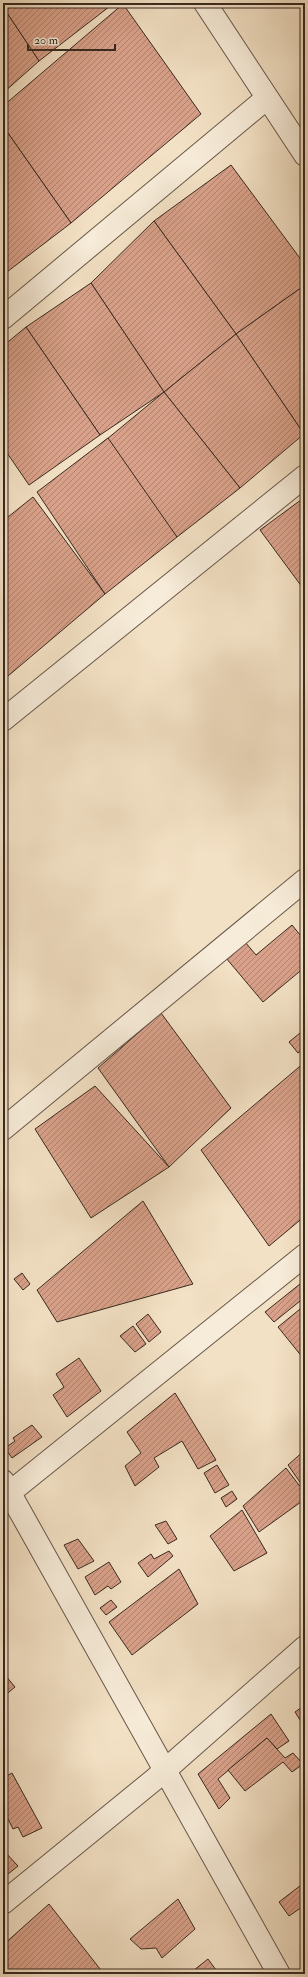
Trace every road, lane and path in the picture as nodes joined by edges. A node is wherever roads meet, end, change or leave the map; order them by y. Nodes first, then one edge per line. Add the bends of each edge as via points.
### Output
1 (205, 3) edge
2 (267, 98) junction
3 (305, 154) edge
4 (3, 318) edge
5 (305, 476) edge
6 (3, 720) edge
7 (305, 880) edge
8 (3, 1129) edge
9 (305, 1255) edge
10 (5, 1491) edge
11 (305, 1648) edge
12 (165, 1769) junction
13 (3, 1903) edge
14 (279, 1974) edge

1 - 2 street
2 - 3 street
2 - 4 street
5 - 6 street
7 - 8 street
9 - 10 street
10 - 12 street
11 - 12 street
12 - 13 street
12 - 14 street

